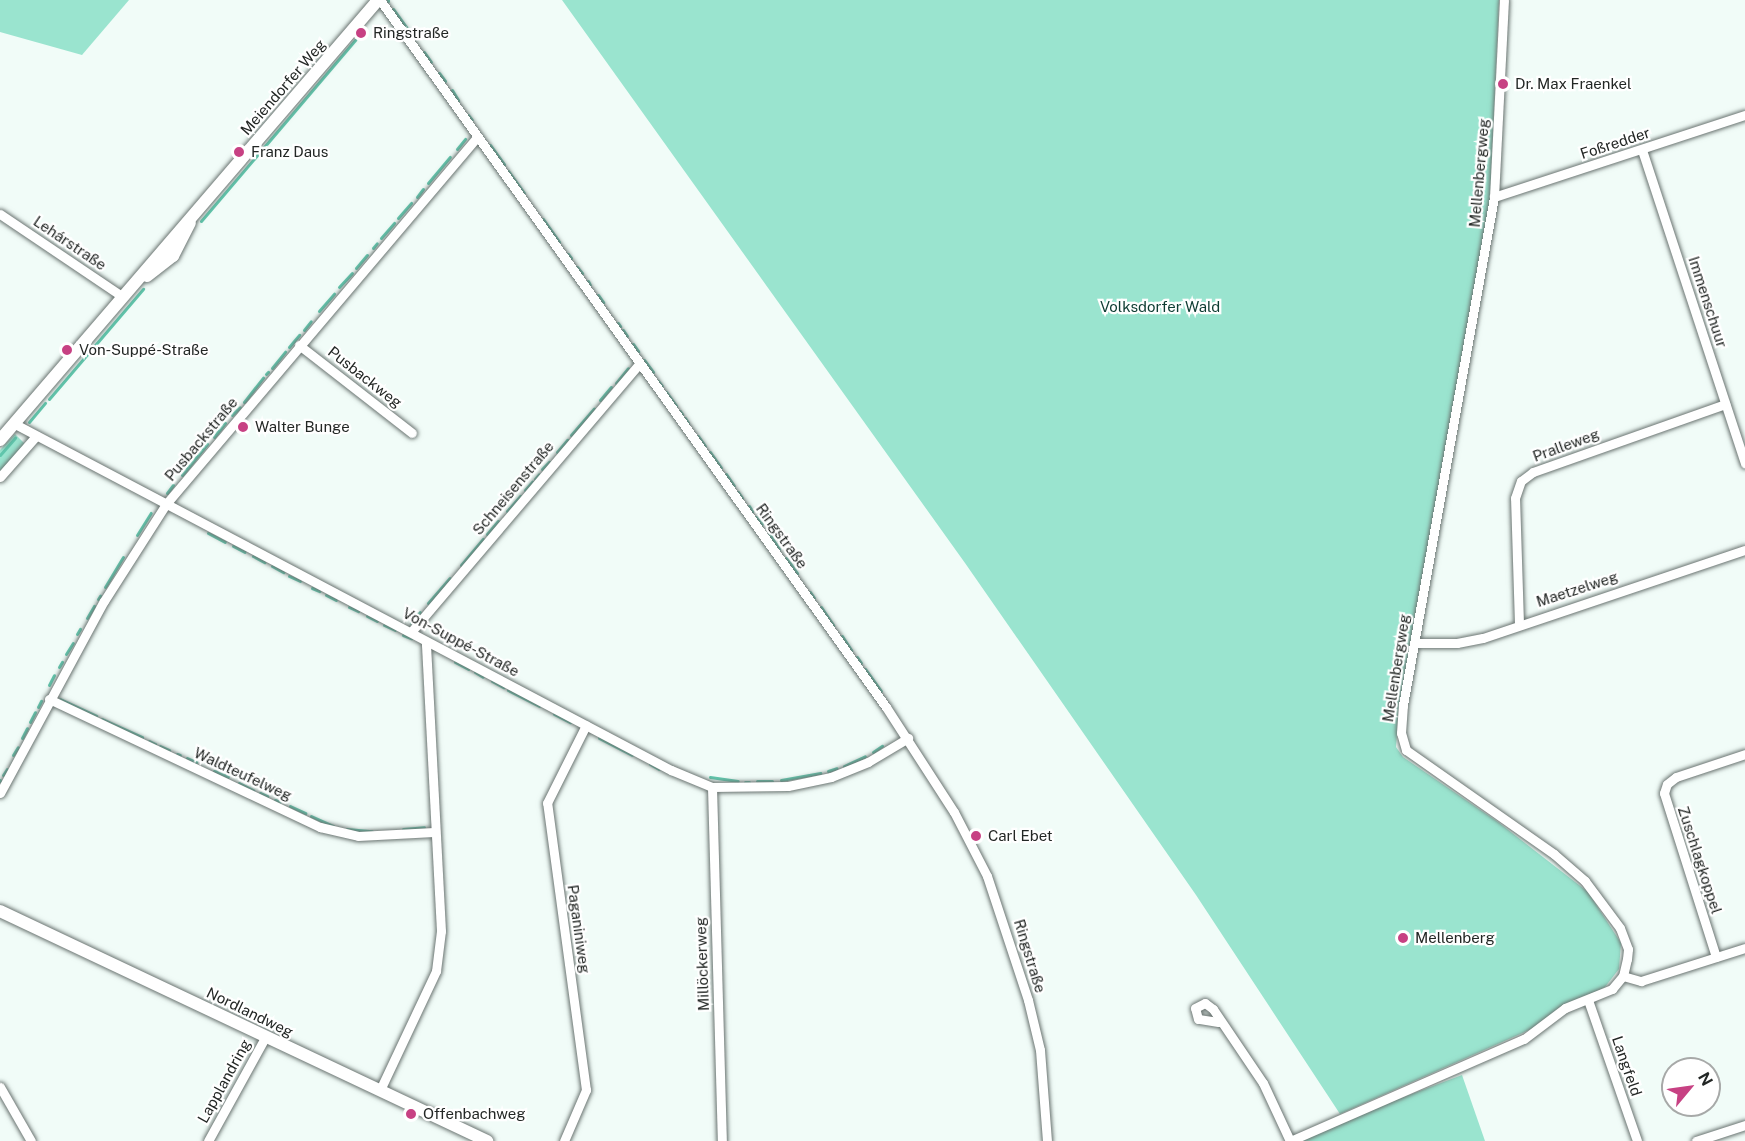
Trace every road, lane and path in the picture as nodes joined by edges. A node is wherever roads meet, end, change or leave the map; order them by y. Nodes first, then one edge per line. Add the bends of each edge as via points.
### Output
1 (379, 0) edge
2 (1504, 0) edge
3 (1745, 116) edge
4 (476, 138) junction
5 (1642, 150) junction
6 (1494, 197) junction
7 (0, 214) edge
8 (123, 297) junction
9 (299, 345) junction
10 (639, 364) junction
11 (1725, 404) junction
12 (15, 424) junction
13 (412, 433) dead end
14 (36, 436) junction
15 (0, 440) edge
16 (1745, 463) edge
17 (0, 477) edge
18 (166, 504) junction
19 (1745, 549) edge
20 (1519, 624) junction
21 (411, 632) junction
22 (426, 642) junction
23 (1415, 643) junction
24 (49, 699) junction
25 (586, 725) junction
26 (908, 738) junction
27 (1745, 754) edge
28 (712, 787) junction
29 (0, 793) edge
30 (434, 832) junction
31 (0, 910) edge
32 (1745, 948) edge
33 (1716, 957) junction
34 (1623, 976) junction
35 (1588, 1000) junction
36 (1218, 1022) dead end
37 (266, 1036) junction
38 (0, 1087) edge
39 (380, 1090) junction
40 (1745, 1125) edge
41 (31, 1141) edge
42 (208, 1141) edge
43 (487, 1141) edge
44 (564, 1141) edge
45 (722, 1141) edge
46 (1047, 1141) edge
47 (1290, 1141) edge
48 (1637, 1141) edge
49 (1696, 1141) edge

1 - 4 street, Ringstraße
1 - 8 street, Meiendorfer Weg via 190,221 173,256
2 - 6 street, Mellenbergweg
3 - 5 street, Foßredder
4 - 9 street, Pusbackstraße
4 - 10 street, Ringstraße
5 - 6 street, Foßredder
5 - 11 street, Immenschuur
6 - 23 street, Mellenbergweg
7 - 8 street, Lehárstraße
8 - 12 street, Meiendorfer Weg
9 - 13 street, Pusbackweg
9 - 18 street, Pusbackstraße
10 - 21 street, Schneisenstraße
10 - 26 street, Ringstraße
11 - 16 street, Immenschuur
11 - 20 street, Pralleweg via 1533,472 1521,481 1515,498
12 - 14 street, Von-Suppé-Straße
12 - 15 street, Meiendorfer Weg
14 - 17 street
14 - 18 street, Von-Suppé-Straße
18 - 21 street, Von-Suppé-Straße
18 - 24 street, Pusbackstraße via 106,598
19 - 20 street, Maetzelweg
20 - 23 street, Maetzelweg via 1457,643
21 - 22 street, Von-Suppé-Straße
22 - 25 street, Von-Suppé-Straße
22 - 30 street
23 - 34 street, Mellenbergweg via 1403,705 1401,733 1406,750 1554,854 1585,881 1626,939
24 - 29 street, Pusbackstraße
24 - 30 street, Waldteufelweg via 320,826 357,836
25 - 28 street, Von-Suppé-Straße
25 - 44 street, Paganiniweg via 547,803 586,1090
26 - 28 street, Von-Suppé-Straße via 868,762 831,777 788,786
26 - 46 street, Ringstraße via 954,812 987,876 1011,943 1040,1050
27 - 33 street, Zuschlagkoppel via 1676,777 1667,783 1664,794
28 - 45 street, Millöckerweg
30 - 39 street via 441,931 436,970
31 - 37 street, Nordlandweg
32 - 33 street
33 - 34 street via 1641,981
34 - 35 street via 1612,989
35 - 47 street via 1565,1008 1524,1039
35 - 48 street, Langfeld
36 - 47 street via 1251,1063
37 - 39 street, Nordlandweg
37 - 42 street, Lapplandring
38 - 41 street
39 - 43 street, Nordlandweg
40 - 49 street

